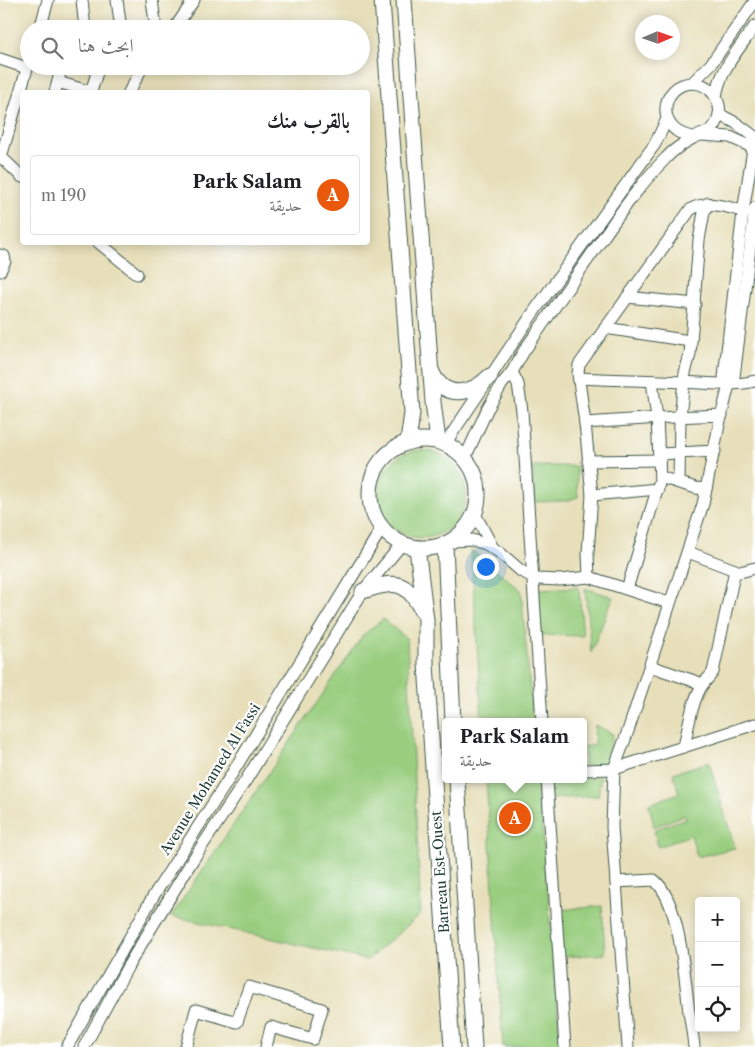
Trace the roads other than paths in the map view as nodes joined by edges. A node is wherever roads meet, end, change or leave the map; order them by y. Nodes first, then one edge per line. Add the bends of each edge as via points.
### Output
1 (48, 0) edge
2 (82, 0) edge
3 (117, 0) edge
4 (152, 0) edge
5 (194, 0) edge
6 (382, 0) edge
7 (404, 0) edge
8 (755, 1) edge
9 (42, 20) edge
10 (85, 20) edge
11 (120, 20) edge
12 (155, 20) edge
13 (180, 20) edge
14 (755, 26) edge
15 (0, 59) edge
16 (20, 63) edge
17 (26, 75) edge
18 (96, 75) edge
19 (138, 75) edge
20 (692, 83) junction
21 (57, 87) edge
22 (23, 90) edge
23 (77, 90) edge
24 (92, 90) edge
25 (130, 90) edge
26 (716, 97) junction
27 (719, 114) junction
28 (18, 119) edge
29 (667, 119) junction
30 (699, 136) junction
31 (754, 145) edge
32 (1, 160) edge
33 (20, 175) edge
34 (708, 203) junction
35 (755, 208) edge
36 (749, 213) edge
37 (754, 225) edge
38 (102, 245) edge
39 (0, 255) edge
40 (0, 271) edge
41 (137, 274) dead end
42 (627, 296) junction
43 (695, 304) junction
44 (605, 328) junction
45 (690, 341) junction
46 (431, 370) junction
47 (512, 372) junction
48 (490, 376) junction
49 (579, 378) junction
50 (755, 380) edge
51 (652, 381) junction
52 (685, 382) junction
53 (730, 385) junction
54 (722, 415) junction
55 (680, 416) junction
56 (657, 418) junction
57 (585, 423) junction
58 (408, 442) junction
59 (441, 442) junction
60 (715, 451) junction
61 (680, 452) junction
62 (660, 457) junction
63 (465, 458) junction
64 (588, 461) junction
65 (660, 477) junction
66 (679, 483) junction
67 (658, 489) junction
68 (706, 489) junction
69 (592, 495) junction
70 (475, 514) junction
71 (382, 528) junction
72 (449, 543) junction
73 (402, 544) junction
74 (417, 548) junction
75 (493, 548) junction
76 (688, 552) junction
77 (755, 568) edge
78 (735, 570) junction
79 (534, 576) junction
80 (589, 577) junction
81 (627, 589) junction
82 (363, 591) junction
83 (669, 603) junction
84 (426, 620) junction
85 (650, 666) junction
86 (703, 684) junction
87 (453, 718) edge
88 (542, 718) edge
89 (755, 724) edge
90 (684, 747) junction
91 (614, 769) junction
92 (587, 770) edge
93 (456, 783) edge
94 (547, 783) edge
95 (616, 882) junction
96 (67, 1047) edge
97 (84, 1047) edge
98 (186, 1047) edge
99 (266, 1047) edge
100 (452, 1047) edge
101 (474, 1047) edge
102 (565, 1047) edge
103 (628, 1047) edge
104 (694, 1047) edge

1 - 9 street
2 - 10 street
3 - 11 street
4 - 12 street
5 - 13 street
6 - 58 main road via 412,413
7 - 46 main road
8 - 20 street via 711,64
14 - 26 street via 723,71
15 - 16 street
17 - 22 street
18 - 24 street
19 - 25 street
20 - 26 street via 706,87
20 - 29 street via 679,87 669,98
21 - 23 street
26 - 27 street
27 - 30 street via 714,127
27 - 31 street via 736,123
28 - 32 street
29 - 30 street via 678,133
29 - 48 street via 655,144
30 - 31 street via 730,137
30 - 47 street via 666,158 618,217
31 - 36 street
32 - 33 street
34 - 36 street
34 - 42 street via 690,210
34 - 43 street via 699,240
35 - 36 street
36 - 37 street
36 - 53 street via 724,377
37 - 53 street via 734,376
38 - 41 street
39 - 40 street via 5,261
42 - 43 street
42 - 44 street
43 - 45 street
44 - 45 street
44 - 49 street via 579,365
45 - 52 street
46 - 48 main road via 441,385 455,392 475,388
46 - 59 main road
47 - 63 street via 487,410
47 - 79 street via 518,384 522,411
48 - 59 street
49 - 51 street
49 - 57 street
50 - 53 street
51 - 52 street
51 - 56 street
52 - 53 street
52 - 55 street
53 - 54 street
54 - 55 street
54 - 60 street
55 - 56 street
55 - 61 street
56 - 57 street
56 - 62 street
57 - 64 street
58 - 59 main road
58 - 71 main road via 384,457 374,473 371,501
59 - 63 main road
60 - 61 street
60 - 68 street
61 - 62 street
61 - 66 street
62 - 64 street
62 - 65 street
63 - 70 main road via 477,481
64 - 69 street
65 - 66 street
65 - 67 street
66 - 68 street
67 - 69 street
67 - 81 street
68 - 76 street
69 - 80 street
70 - 72 main road via 466,529
70 - 75 street
71 - 73 main road
71 - 96 street, Avenue Mohamed Al Fassi via 154,895
72 - 74 main road
72 - 75 street via 472,540
72 - 87 main road
73 - 74 main road
73 - 82 street, Avenue Mohamed Al Fassi
74 - 84 main road, Barreau Est-Ouest
75 - 79 street via 521,571
76 - 78 street
76 - 83 street
77 - 78 street
78 - 86 street via 712,672
79 - 80 street via 548,580
79 - 88 street
80 - 81 street
81 - 83 street
82 - 84 main road via 386,583 401,585 413,595
82 - 97 street, Avenue Mohamed Al Fassi via 192,861 128,966
83 - 85 street
84 - 100 main road, Barreau Est-Ouest via 426,664
85 - 86 street
85 - 91 street
86 - 90 street via 691,715
89 - 90 street
90 - 91 street
91 - 92 street
91 - 95 street via 612,827
93 - 101 main road, Barreau Est-Ouest
94 - 102 street
95 - 103 street
95 - 104 street via 654,880 669,904 679,940
98 - 99 street via 196,1010 237,1022 249,987 322,1009 313,1039 271,1028

